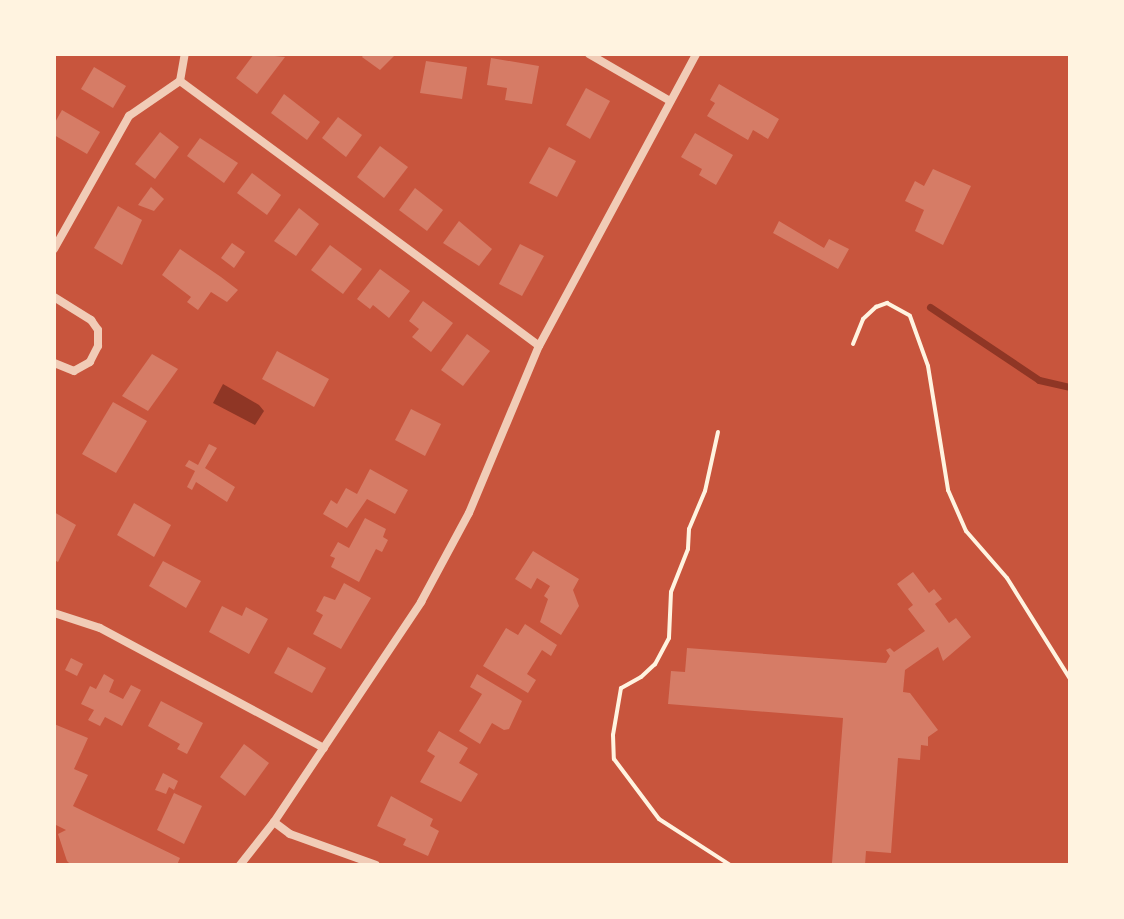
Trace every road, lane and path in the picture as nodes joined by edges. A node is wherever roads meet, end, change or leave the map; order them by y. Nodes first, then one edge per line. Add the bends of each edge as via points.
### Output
1 (185, 54) edge
2 (589, 54) edge
3 (696, 54) edge
4 (180, 81) junction
5 (670, 101) junction
6 (54, 249) edge
7 (54, 297) edge
8 (853, 344) dead end
9 (539, 346) junction
10 (54, 363) edge
11 (718, 432) dead end
12 (54, 613) edge
13 (1070, 679) edge
14 (324, 748) junction
15 (274, 822) junction
16 (240, 865) edge
17 (376, 865) edge
18 (730, 865) edge

1 - 4 street
2 - 5 street
3 - 5 street
4 - 6 street via 129,116
4 - 9 street
5 - 9 street
7 - 10 street via 91,320 98,330 98,346 90,362 74,371
8 - 13 path via 863,319 876,307 887,303 910,316 928,366 948,490 966,531 1007,578
9 - 14 street via 469,513 428,589
11 - 18 path via 688,549 671,592 669,638 655,664 621,688 613,735 614,759 659,819
12 - 14 street via 100,628
14 - 15 street
15 - 16 street
15 - 17 street via 290,834

